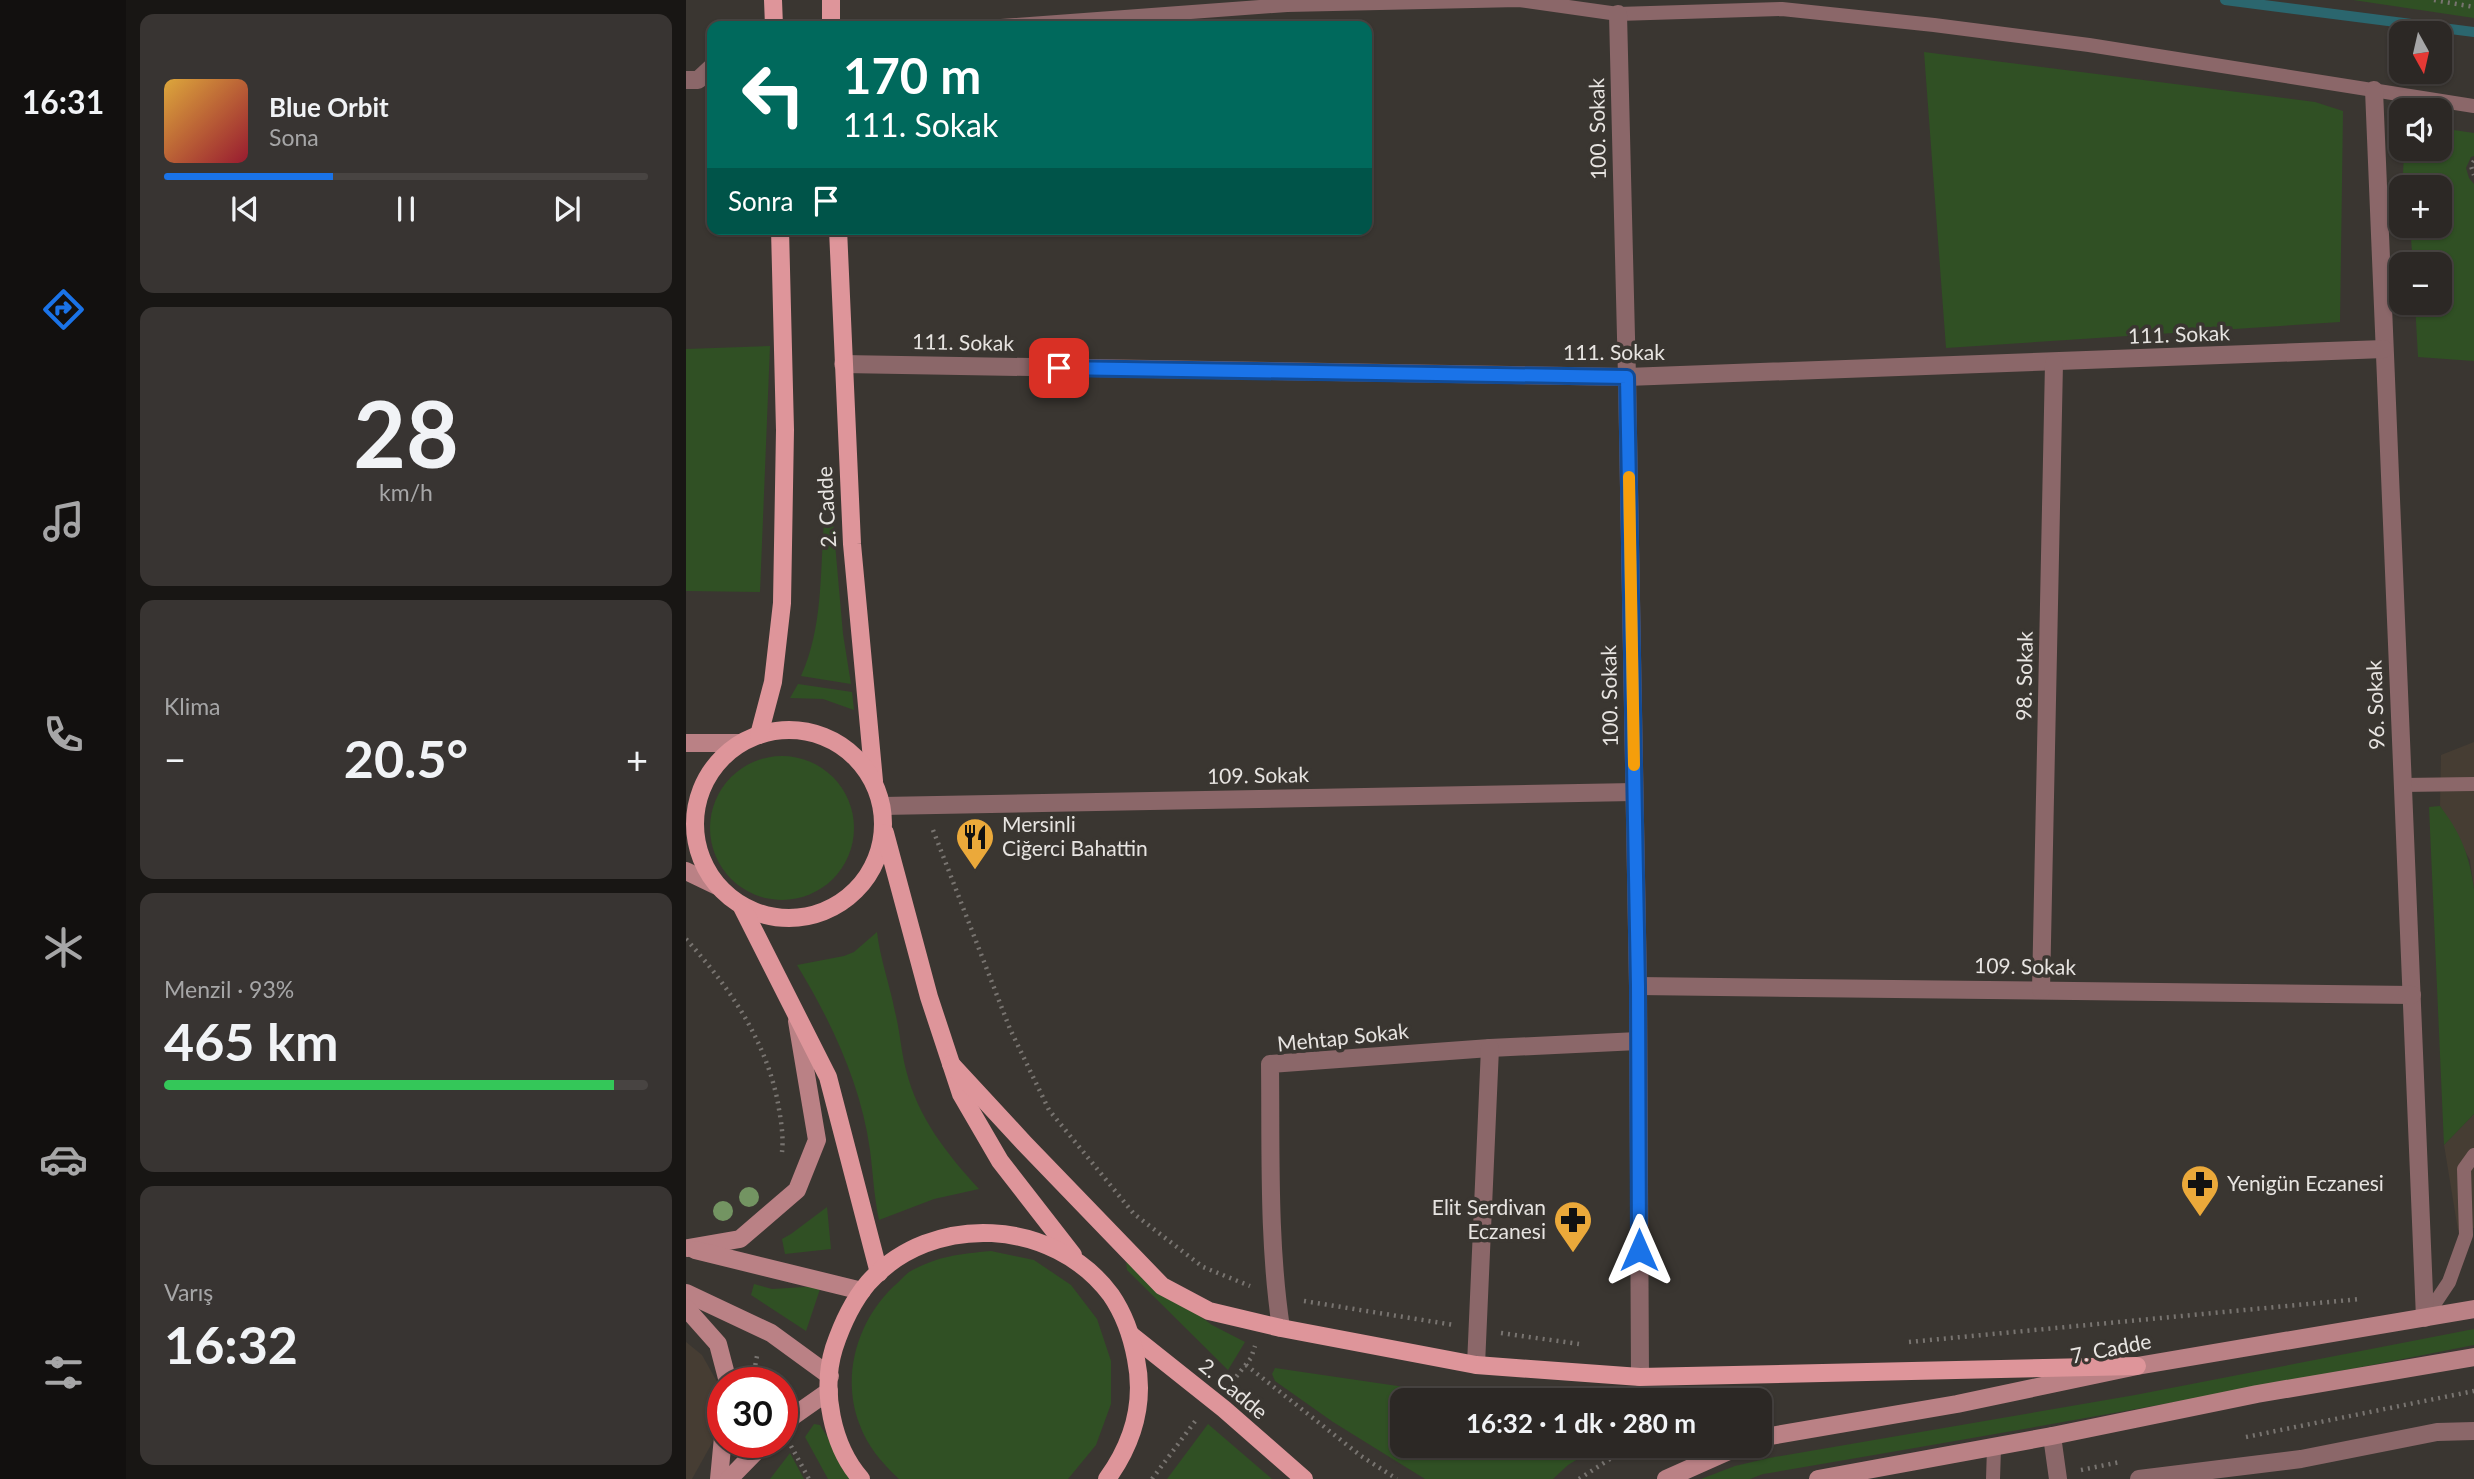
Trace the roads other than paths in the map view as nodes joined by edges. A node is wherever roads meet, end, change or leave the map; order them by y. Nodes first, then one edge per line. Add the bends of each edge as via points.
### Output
1 (773, 0) edge
2 (831, 0) edge
3 (1618, 14) junction
4 (774, 21) edge
5 (831, 21) edge
6 (1069, 21) edge
7 (707, 72) edge
8 (686, 80) edge
9 (2374, 90) junction
10 (2474, 106) edge
11 (779, 235) edge
12 (838, 235) edge
13 (2384, 349) junction
14 (2054, 363) junction
15 (843, 364) junction
16 (1627, 377) junction
17 (759, 735) junction
18 (686, 743) edge
19 (740, 744) junction
20 (874, 781) junction
21 (2474, 784) edge
22 (2403, 785) junction
23 (1634, 792) junction
24 (882, 806) junction
25 (884, 831) junction
26 (686, 871) edge
27 (716, 886) junction
28 (742, 907) junction
29 (1638, 986) junction
30 (2041, 990) junction
31 (2412, 995) junction
32 (796, 1017) junction
33 (1638, 1041) junction
34 (1490, 1048) junction
35 (951, 1063) junction
36 (2474, 1155) edge
37 (2470, 1233) edge
38 (687, 1248) edge
39 (1080, 1264) junction
40 (879, 1273) junction
41 (862, 1291) junction
42 (686, 1293) edge
43 (686, 1308) edge
44 (2474, 1309) edge
45 (2425, 1318) junction
46 (1281, 1328) junction
47 (1131, 1335) junction
48 (2474, 1357) edge
49 (1476, 1365) junction
50 (2137, 1366) junction
51 (724, 1367) edge
52 (1640, 1377) junction
53 (829, 1384) junction
54 (798, 1410) edge
55 (2474, 1431) edge
56 (1772, 1436) edge
57 (2052, 1436) junction
58 (1994, 1448) junction
59 (721, 1458) edge
60 (749, 1458) edge
61 (1713, 1458) edge
62 (719, 1479) edge
63 (729, 1479) edge
64 (860, 1479) edge
65 (1107, 1479) edge
66 (1304, 1479) edge
67 (1666, 1479) edge
68 (1818, 1479) edge
69 (1993, 1479) edge
70 (2058, 1479) edge
71 (2139, 1479) edge

1 - 4 main road
2 - 5 main road
3 - 6 lane via 1519,0 1287,5
3 - 9 lane via 1783,9 2089,45
3 - 16 street, 100. Sokak
7 - 8 street via 698,80
9 - 10 lane
9 - 13 street, 96. Sokak
11 - 17 main road, 2. Cadde via 785,430 783,589 773,682
12 - 15 main road, 2. Cadde
13 - 14 street, 111. Sokak
13 - 22 street, 96. Sokak
14 - 16 street, 111. Sokak
14 - 30 street, 98. Sokak
15 - 16 street, 111. Sokak
15 - 20 main road, 2. Cadde via 852,544
16 - 23 street, 100. Sokak
17 - 19 main road
17 - 20 main road via 785,730 812,732 837,742 858,759
18 - 19 main road
19 - 27 main road via 715,765 699,793 694,826 700,857
20 - 24 main road
21 - 22 lane
22 - 31 street, 96. Sokak
23 - 24 street, 109. Sokak
23 - 29 street, 100. Sokak
24 - 25 main road
25 - 28 main road via 877,862 859,889 834,908 804,918 772,918
25 - 35 main road
26 - 27 main road
27 - 28 main road
28 - 32 main road
29 - 30 street, 109. Sokak
29 - 33 street, 100. Sokak
30 - 31 street, 109. Sokak
31 - 45 street, 96. Sokak
32 - 38 main road via 817,1140 797,1190 740,1239
32 - 40 main road via 828,1077
33 - 34 street, Mehtap Sokak
33 - 52 street, 100. Sokak
34 - 46 street, Mehtap Sokak via 1270,1064 1272,1236
34 - 49 street
35 - 39 main road via 961,1094 1000,1161
35 - 46 main road via 1162,1286 1209,1311
36 - 37 lane via 2463,1169
37 - 45 lane via 2449,1282
38 - 41 main road
39 - 40 main road via 1042,1242 1000,1232 956,1234 925,1244
39 - 47 main road via 1111,1296
40 - 41 main road
41 - 53 main road via 843,1321
42 - 53 main road via 771,1333
43 - 51 main road via 718,1344
44 - 45 main road, 7. Cadde
45 - 50 main road, 7. Cadde
46 - 49 main road
47 - 65 main road via 1140,1376 1137,1418 1123,1458
47 - 66 main road, 2. Cadde
48 - 57 main road via 2257,1394
49 - 52 main road
50 - 52 main road
50 - 56 main road, 7. Cadde via 1957,1404
53 - 54 main road
53 - 64 main road via 836,1432
55 - 71 street via 2437,1432 2301,1459
57 - 58 main road
57 - 70 street
58 - 68 main road
58 - 69 lane
59 - 62 main road
60 - 63 main road
61 - 67 main road

